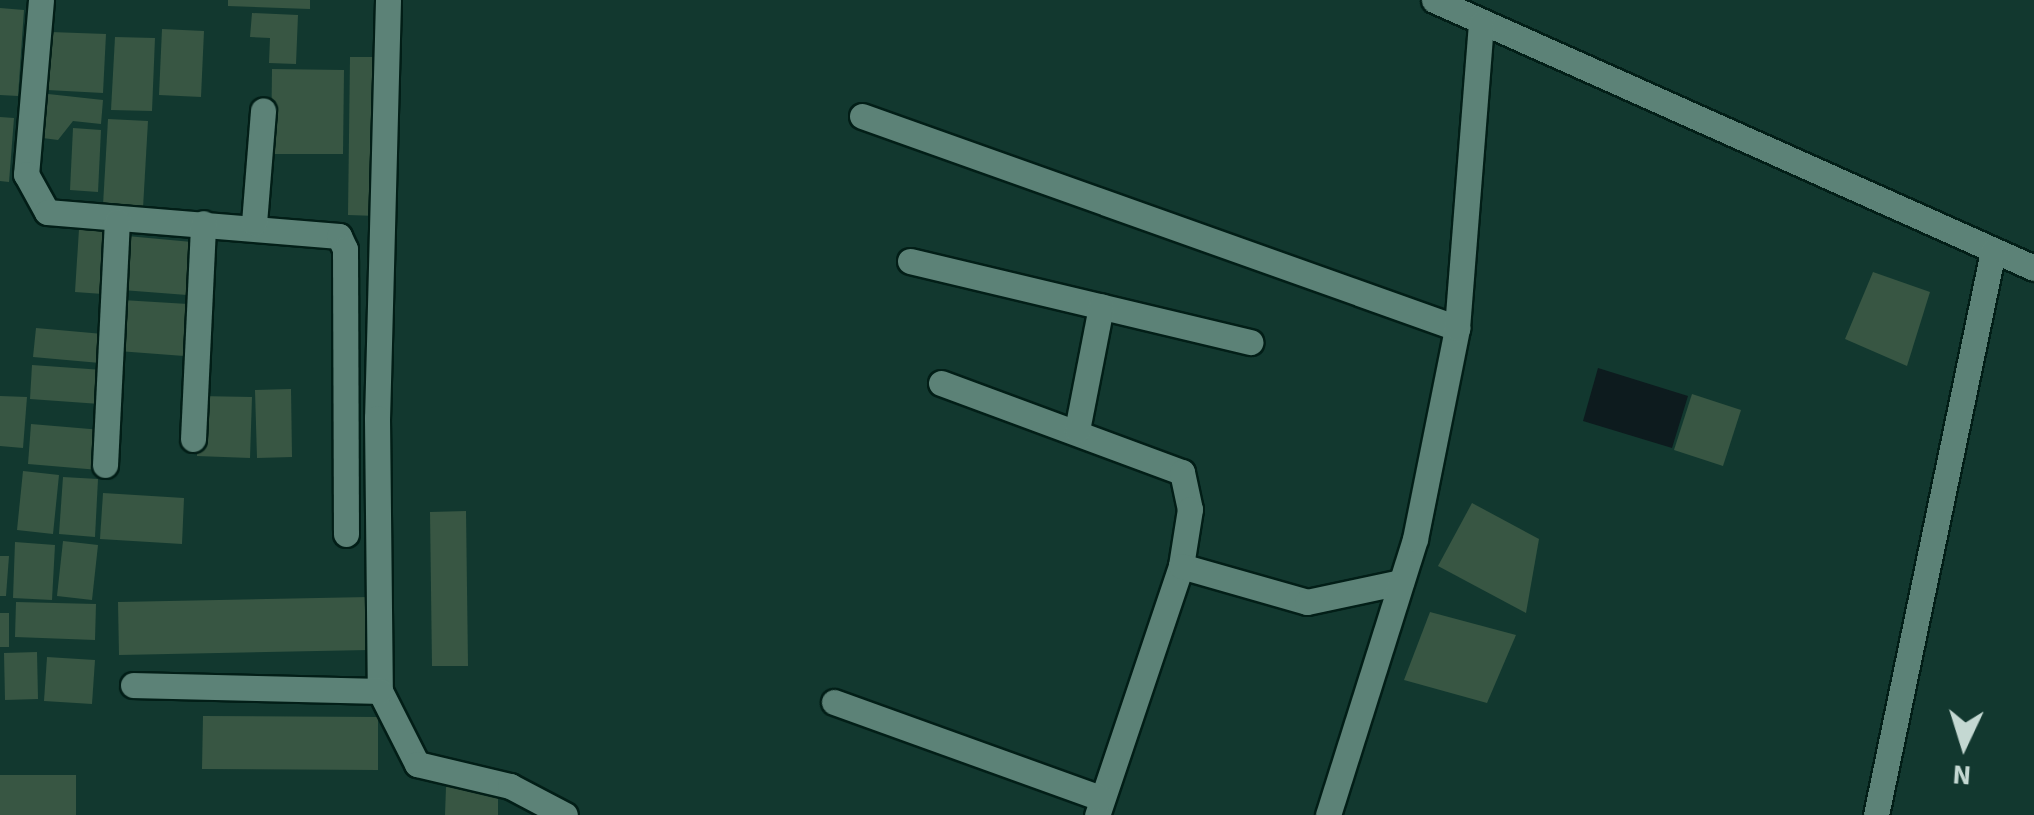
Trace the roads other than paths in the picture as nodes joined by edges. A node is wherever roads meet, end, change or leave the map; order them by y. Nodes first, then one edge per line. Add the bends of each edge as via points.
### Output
1 (40, 0) edge
2 (388, 0) edge
3 (1434, 0) edge
4 (1481, 24) junction
5 (263, 110) dead end
6 (862, 116) dead end
7 (117, 221) junction
8 (203, 223) junction
9 (254, 224) junction
10 (1993, 251) junction
11 (910, 261) dead end
12 (2034, 268) edge
13 (1101, 306) junction
14 (1457, 328) junction
15 (1250, 342) dead end
16 (941, 383) dead end
17 (1077, 430) junction
18 (193, 439) dead end
19 (105, 464) dead end
20 (346, 534) dead end
21 (1181, 566) junction
22 (1401, 582) junction
23 (133, 685) dead end
24 (380, 691) junction
25 (834, 702) dead end
26 (1099, 806) edge
27 (564, 815) edge
28 (1328, 815) edge
29 (1876, 815) edge

1 - 7 street via 26,174 46,212
2 - 24 street via 377,418
3 - 4 street
4 - 10 street
4 - 14 street
5 - 9 street
6 - 14 street
7 - 8 street
7 - 19 street
8 - 9 street
8 - 18 street
9 - 20 street via 339,236 345,250
10 - 12 street
10 - 29 street
11 - 13 street
13 - 15 street
13 - 17 street
14 - 22 street
16 - 17 street
17 - 21 street via 1182,472 1190,508
21 - 22 street via 1307,602
21 - 26 street
22 - 28 street
23 - 24 street
24 - 27 street via 417,764 510,786
25 - 26 street

